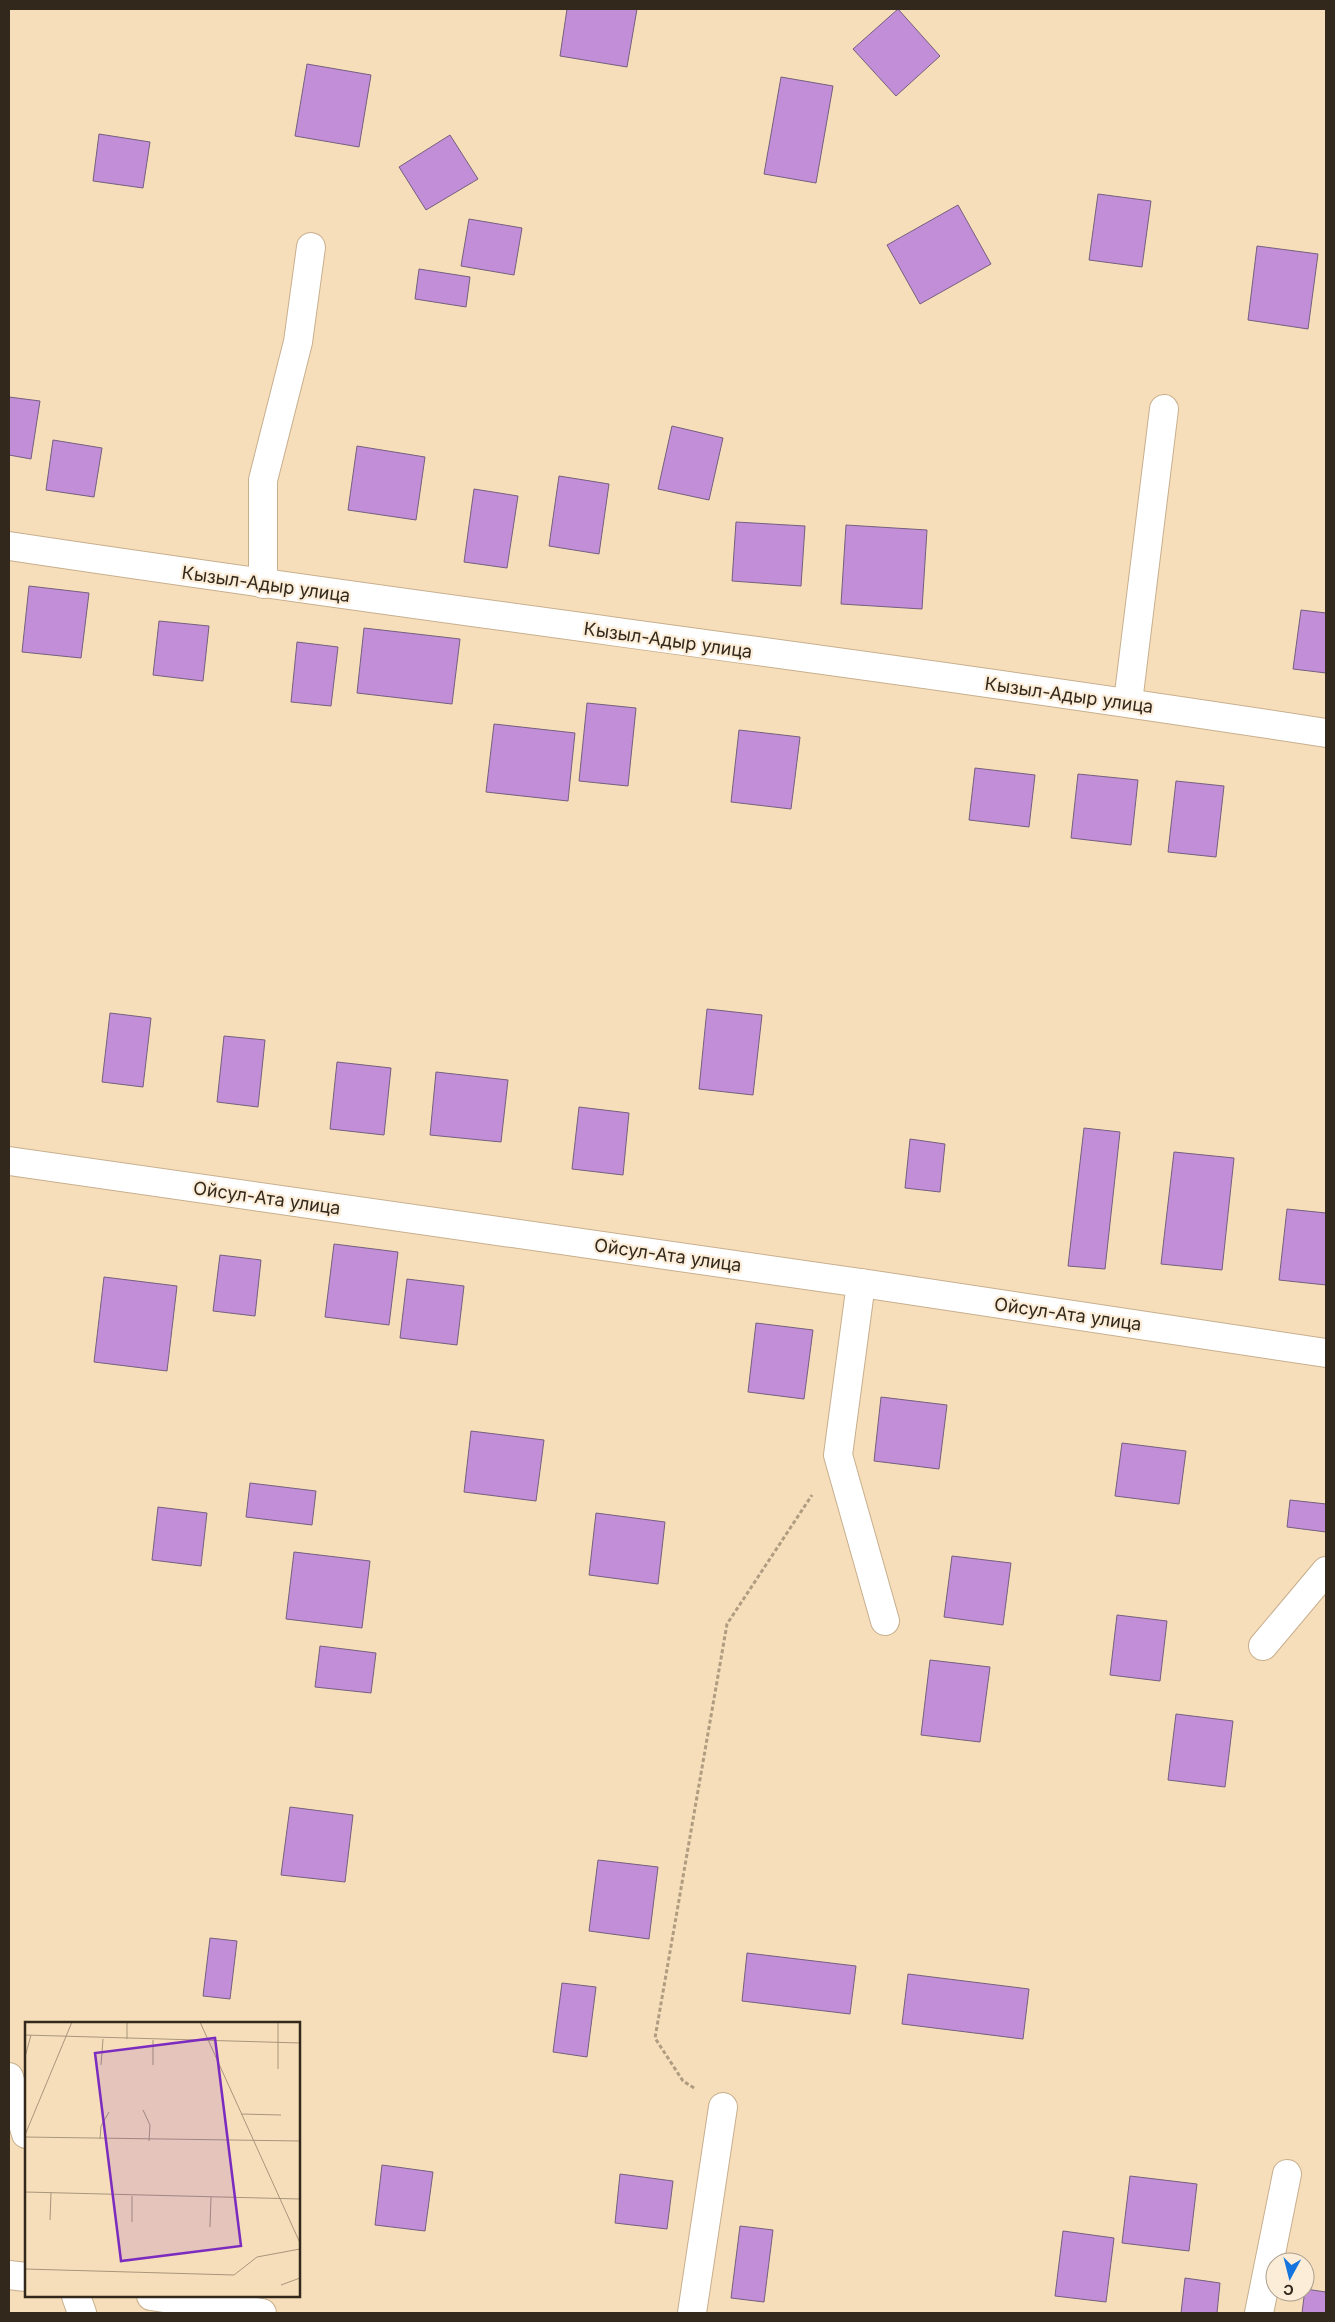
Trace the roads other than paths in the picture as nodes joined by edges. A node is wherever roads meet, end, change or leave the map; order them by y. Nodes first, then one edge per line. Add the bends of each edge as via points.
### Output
1 (311, 247) dead end
2 (1164, 409) dead end
3 (9, 546) edge
4 (263, 584) junction
5 (1128, 702) junction
6 (1326, 733) edge
7 (9, 1161) edge
8 (861, 1283) junction
9 (1326, 1352) edge
10 (1326, 1571) edge
11 (886, 1621) dead end
12 (1263, 1646) dead end
13 (9, 2077) edge
14 (723, 2107) road end
15 (25, 2131) edge
16 (1287, 2174) dead end
17 (9, 2275) edge
18 (25, 2277) edge
19 (76, 2297) edge
20 (158, 2297) edge
21 (82, 2313) edge
22 (262, 2313) edge
23 (692, 2313) edge
24 (1259, 2313) edge

1 - 4 street via 298,342 264,480
2 - 5 street
3 - 4 street, Кызыл-Адыр улица
4 - 5 street, Кызыл-Адыр улица
5 - 6 street, Кызыл-Адыр улица
7 - 8 street, Ойсул-Ата улица
8 - 9 street, Ойсул-Ата улица
8 - 11 street via 838,1455
10 - 12 street
13 - 15 street
14 - 23 street
16 - 24 street
17 - 18 street
19 - 21 street
20 - 22 street

